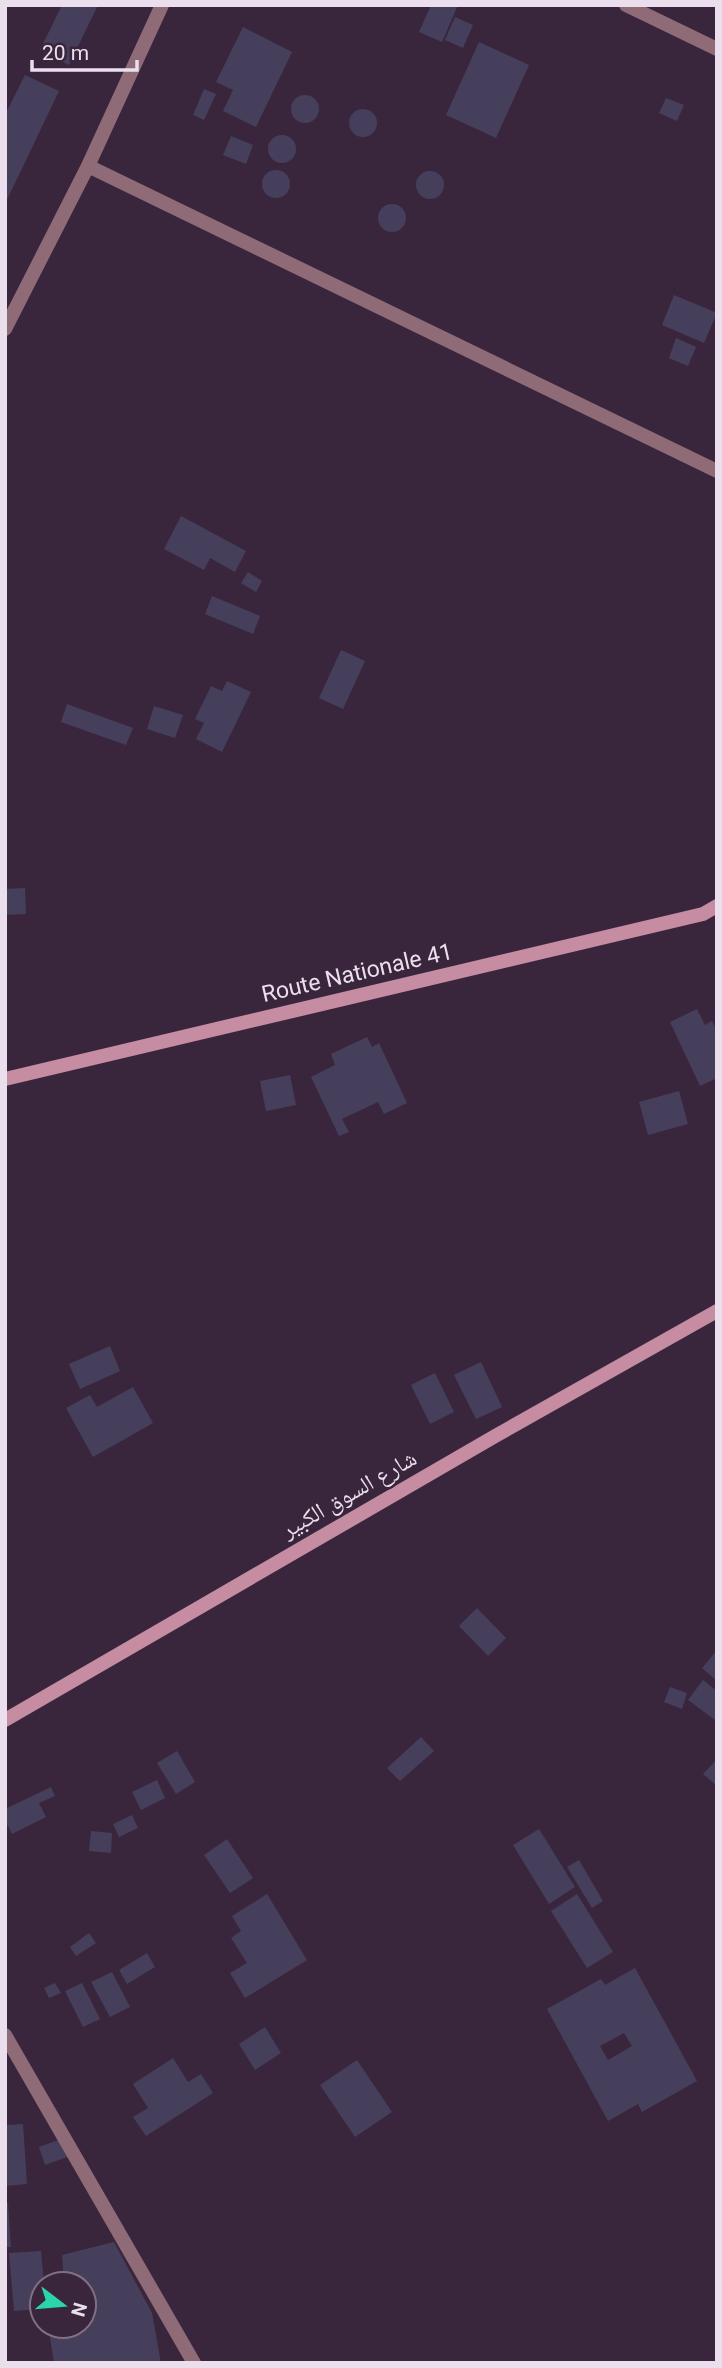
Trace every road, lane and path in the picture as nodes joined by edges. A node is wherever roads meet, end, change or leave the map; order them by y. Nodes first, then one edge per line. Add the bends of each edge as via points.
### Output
1 (162, 5) edge
2 (626, 5) edge
3 (717, 50) edge
4 (88, 166) junction
5 (5, 328) edge
6 (717, 471) edge
7 (717, 906) edge
8 (5, 1079) edge
9 (717, 1311) edge
10 (5, 1720) edge
11 (5, 2035) edge
12 (194, 2363) edge

1 - 4 street
2 - 3 street
4 - 5 street
4 - 6 street
7 - 8 street, Route Nationale 41 via 703,914
9 - 10 street, شارع السوق الكبير
11 - 12 street

